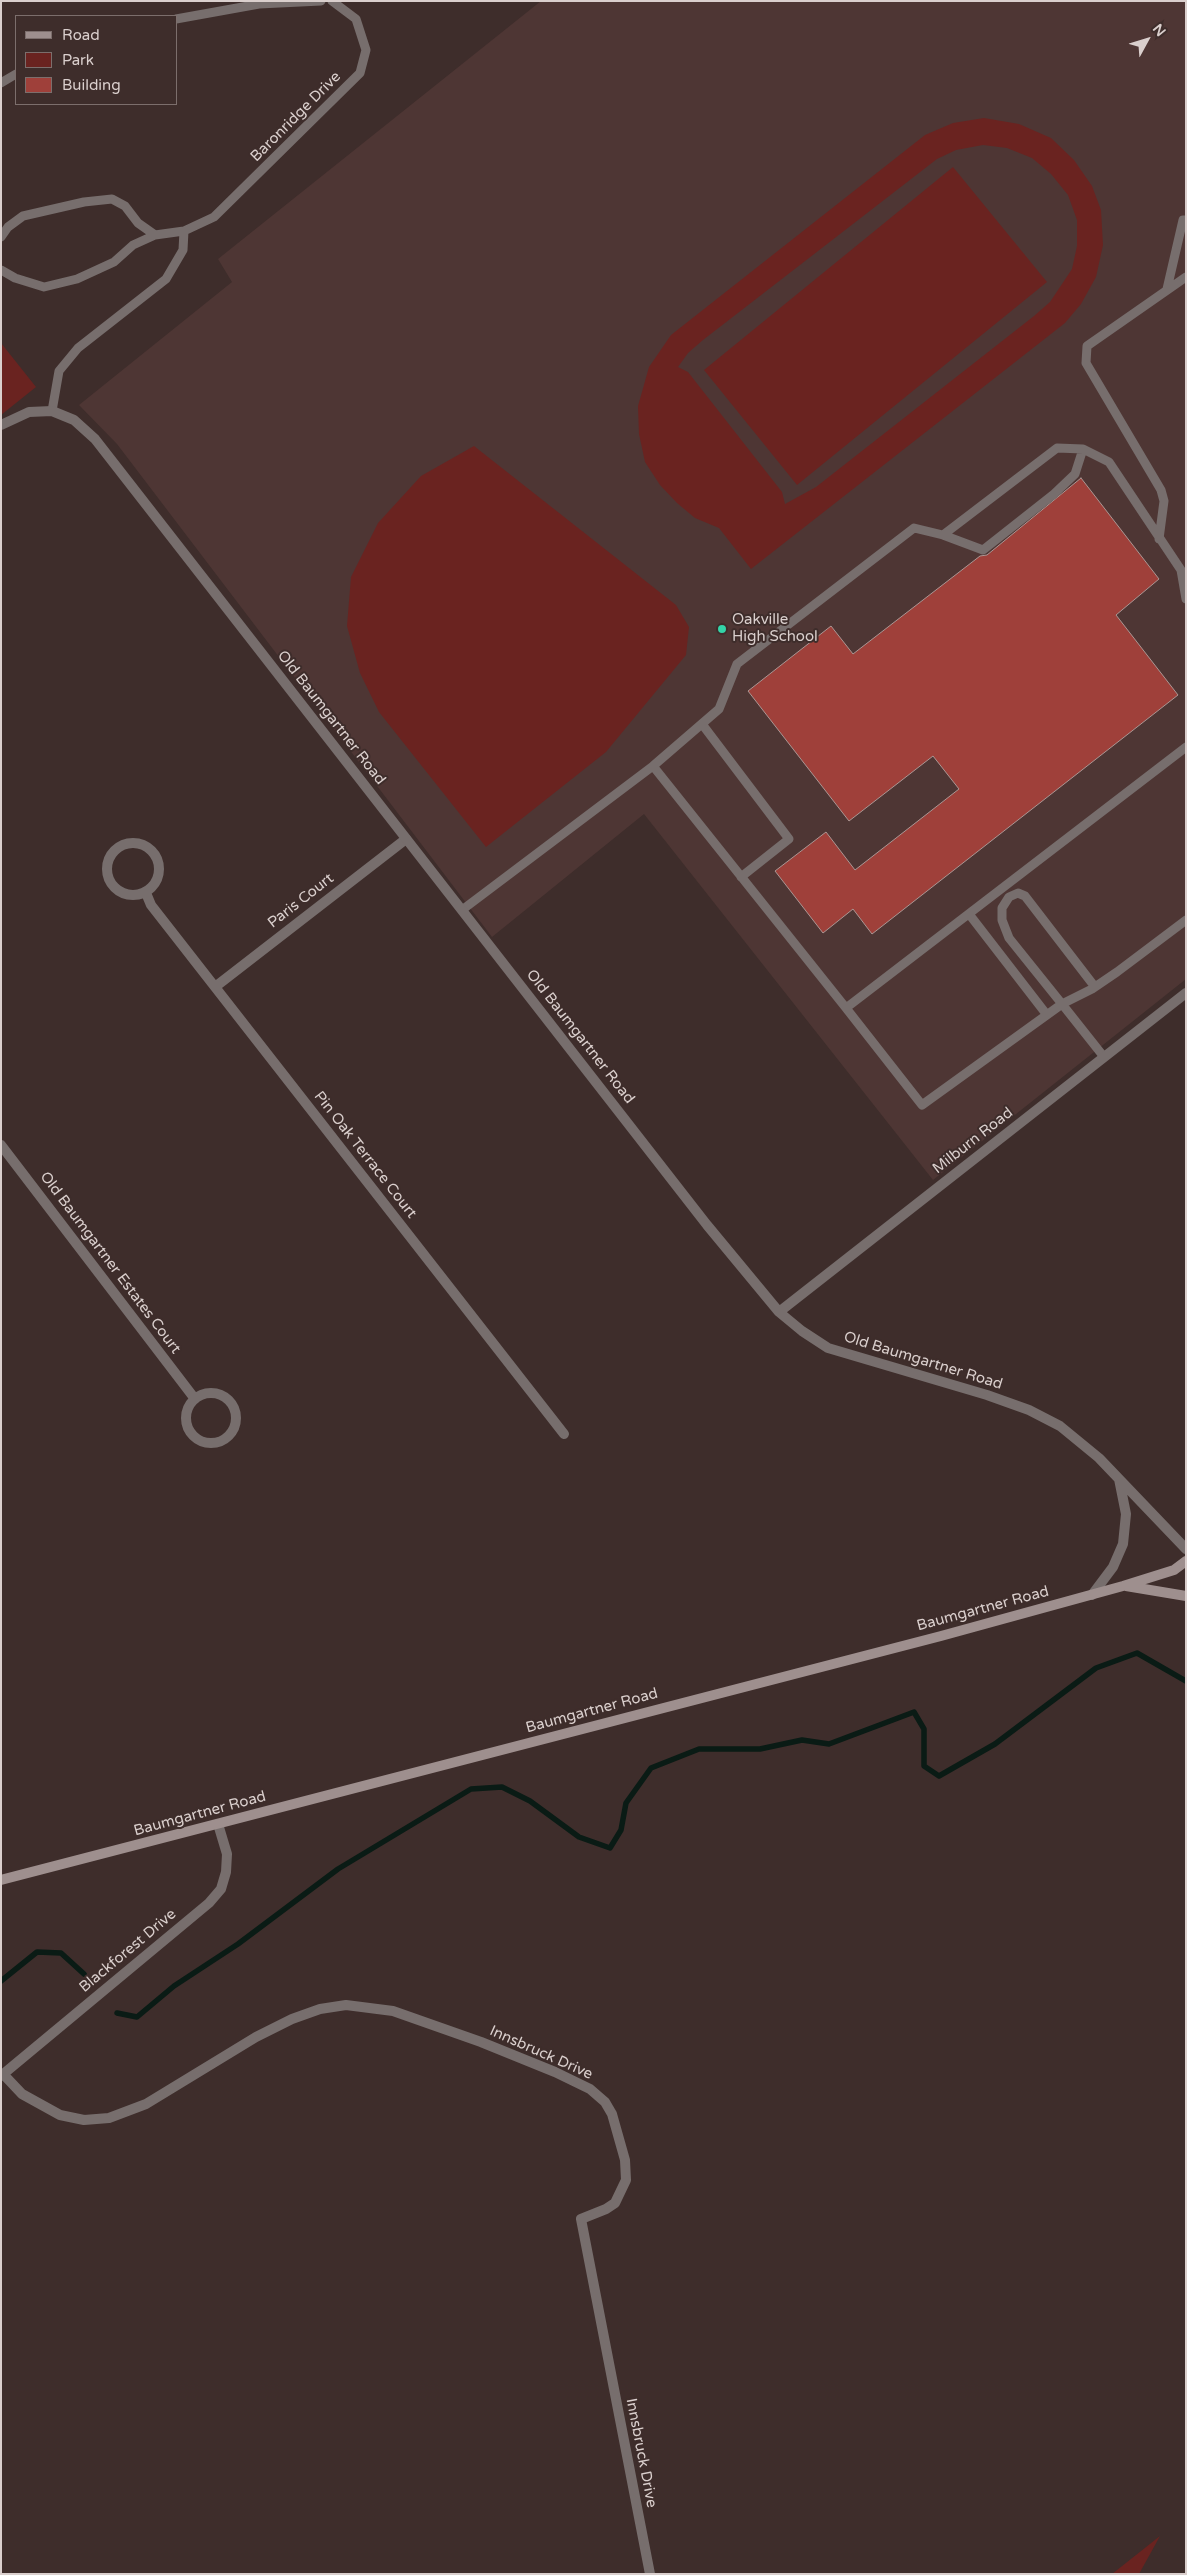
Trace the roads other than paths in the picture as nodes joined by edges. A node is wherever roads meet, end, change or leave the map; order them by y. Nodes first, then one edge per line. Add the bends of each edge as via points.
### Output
1 (321, 1) edge
2 (332, 1) edge
3 (178, 19) edge
4 (15, 75) edge
5 (1, 83) edge
6 (1186, 220) edge
7 (184, 231) junction
8 (155, 235) junction
9 (1, 237) edge
10 (1, 270) edge
11 (1186, 276) edge
12 (1167, 290) junction
13 (52, 411) junction
14 (1, 425) edge
15 (1083, 449) junction
16 (943, 535) junction
17 (1159, 539) junction
18 (1186, 599) edge
19 (702, 724) junction
20 (1186, 748) edge
21 (652, 766) junction
22 (406, 839) junction
23 (741, 877) junction
24 (146, 893) junction
25 (462, 910) junction
26 (969, 914) junction
27 (1186, 920) edge
28 (215, 987) junction
29 (1095, 987) junction
30 (1186, 993) edge
31 (1062, 1004) junction
32 (846, 1008) junction
33 (1047, 1015) junction
34 (1104, 1057) junction
35 (1, 1145) edge
36 (779, 1312) junction
37 (195, 1399) junction
38 (564, 1434) dead end
39 (1119, 1478) junction
40 (1186, 1549) edge
41 (1186, 1561) edge
42 (1123, 1586) junction
43 (1092, 1595) junction
44 (1186, 1596) edge
45 (218, 1824) junction
46 (1, 1880) edge
47 (2, 2075) edge
48 (650, 2574) edge

1 - 3 lane via 259,4
2 - 7 lane, Baronridge Drive via 356,19 366,50 360,73 214,217
4 - 5 lane
6 - 12 lane via 1183,220
7 - 8 lane, Baronridge Drive
7 - 13 lane via 183,250 166,279 78,348 59,371
8 - 9 lane via 138,223 125,206 112,199 23,216
8 - 10 lane, Baronridge Drive via 133,245 114,262 77,279 44,287
11 - 12 lane
12 - 17 lane via 1087,346 1086,363 1162,490 1164,501
13 - 14 street via 29,412
13 - 22 street, Old Baumgartner Road via 74,420 95,440
15 - 16 lane via 1057,448
15 - 16 lane via 1075,474 982,550
15 - 17 lane via 1109,462
16 - 19 lane via 914,528 737,664 719,709
17 - 18 lane via 1180,570
19 - 21 lane
19 - 23 lane via 788,839
20 - 26 lane
21 - 23 lane
21 - 25 lane
22 - 25 street, Old Baumgartner Road
22 - 28 street, Paris Court
23 - 32 lane
24 - 24 street via 125,894 111,883 106,867 120,846 128,843 145,845 156,857 158,874
24 - 28 street, Pin Oak Terrace Court via 151,905
25 - 36 street, Old Baumgartner Road
26 - 32 lane
26 - 33 lane
27 - 29 lane
28 - 38 street, Pin Oak Terrace Court
29 - 31 lane
29 - 31 lane via 1030,901 1018,893 1009,897 1002,908 1002,920 1009,938
30 - 34 street, Milburn Road
31 - 33 lane
31 - 34 lane
32 - 33 lane via 922,1105
34 - 36 street, Milburn Road
35 - 37 street, Old Baumgartner Estates Court
36 - 39 street, Old Baumgartner Road via 828,1348 1029,1410 1075,1437
37 - 37 street via 203,1395 219,1395 232,1405 236,1421 229,1436 207,1443 193,1435 187,1413
39 - 40 street, Old Baumgartner Road
39 - 43 street via 1126,1514 1123,1544 1113,1567
41 - 42 main road, Baumgartner Road via 1174,1570
42 - 43 main road, Baumgartner Road
42 - 44 main road
43 - 45 main road, Baumgartner Road
45 - 46 main road, Baumgartner Road
45 - 47 street, Blackforest Drive via 227,1854 221,1890
47 - 48 street, Innsbruck Drive via 22,2094 60,2115 84,2120 109,2118 146,2104 256,2037 292,2019 320,2009 346,2005 402,2014 555,2072 590,2089 605,2102 612,2114 625,2160 626,2180 615,2203 581,2219

